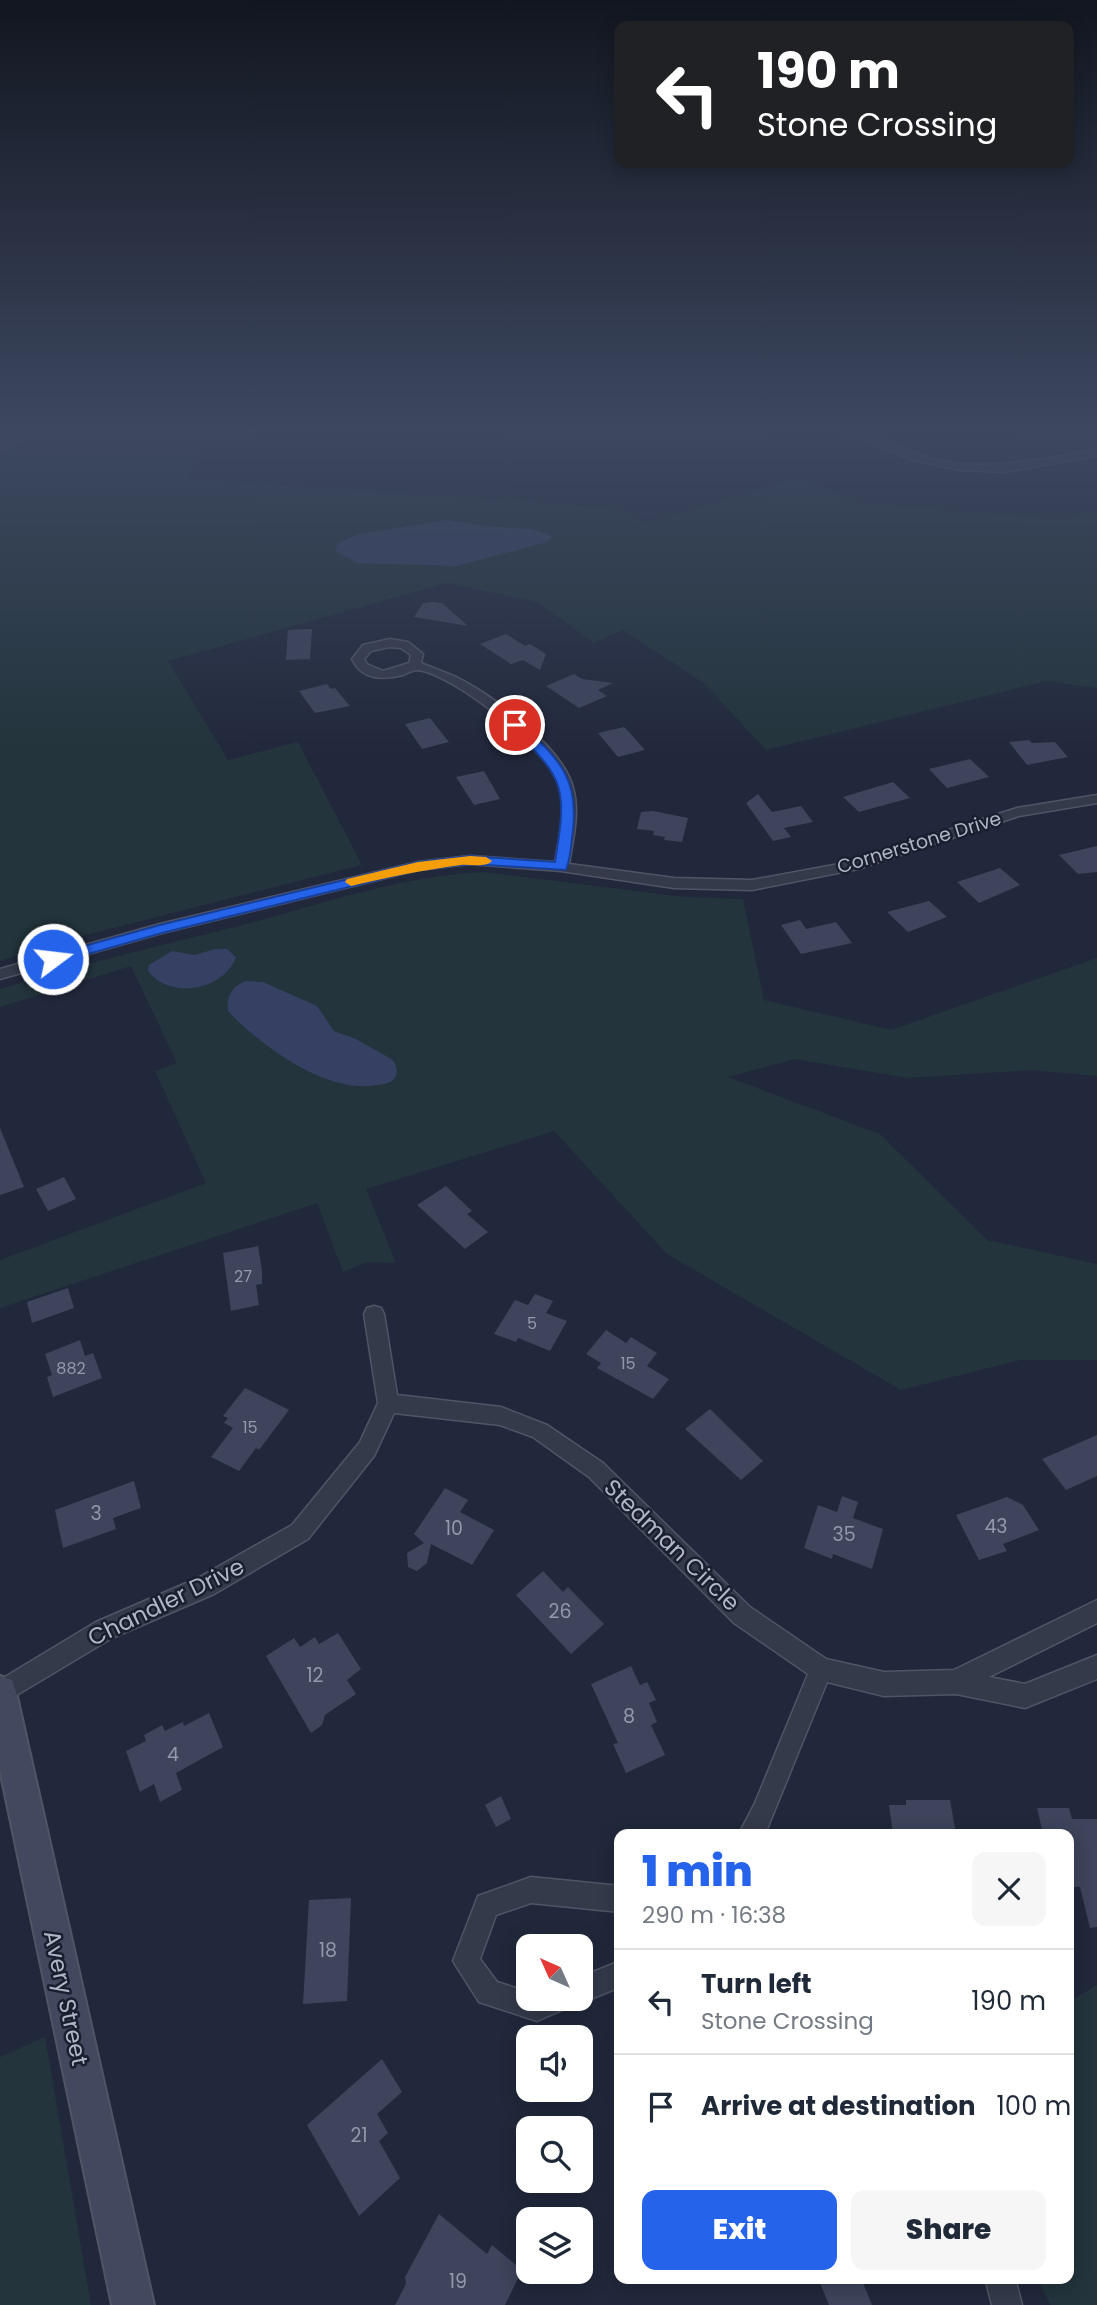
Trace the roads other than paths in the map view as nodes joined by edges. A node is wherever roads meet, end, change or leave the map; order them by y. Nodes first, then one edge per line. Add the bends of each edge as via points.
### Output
1 (415, 665) dead end
2 (1097, 799) edge
3 (561, 867) junction
4 (0, 974) edge
5 (374, 1314) dead end
6 (388, 1403) junction
7 (1097, 1611) edge
8 (1097, 1667) edge
9 (821, 1669) junction
10 (956, 1682) junction
11 (0, 1692) edge
12 (754, 1829) edge
13 (614, 1898) edge
14 (614, 1976) edge
15 (593, 1985) edge
16 (516, 2002) edge
17 (1002, 2284) edge
18 (133, 2305) edge
19 (1007, 2305) edge

1 - 3 street via 460,684 548,755 565,782 568,824
2 - 3 street, Cornerstone Drive via 1017,812 853,866 752,885 674,883
3 - 4 street, Cornerstone Drive via 470,860 418,866 160,929
5 - 6 street
6 - 9 street, Stedman Circle via 501,1416 540,1431 596,1470 742,1615
6 - 11 street, Chandler Drive via 367,1449 300,1532 206,1586 104,1630
7 - 10 street, Stedman Circle
8 - 10 street, Stedman Circle via 1025,1696
9 - 10 street, Stedman Circle via 884,1684
9 - 12 street
11 - 18 main road, Avery Street
13 - 16 street via 531,1889 487,1905 466,1961 488,1993
14 - 15 street
17 - 19 street

